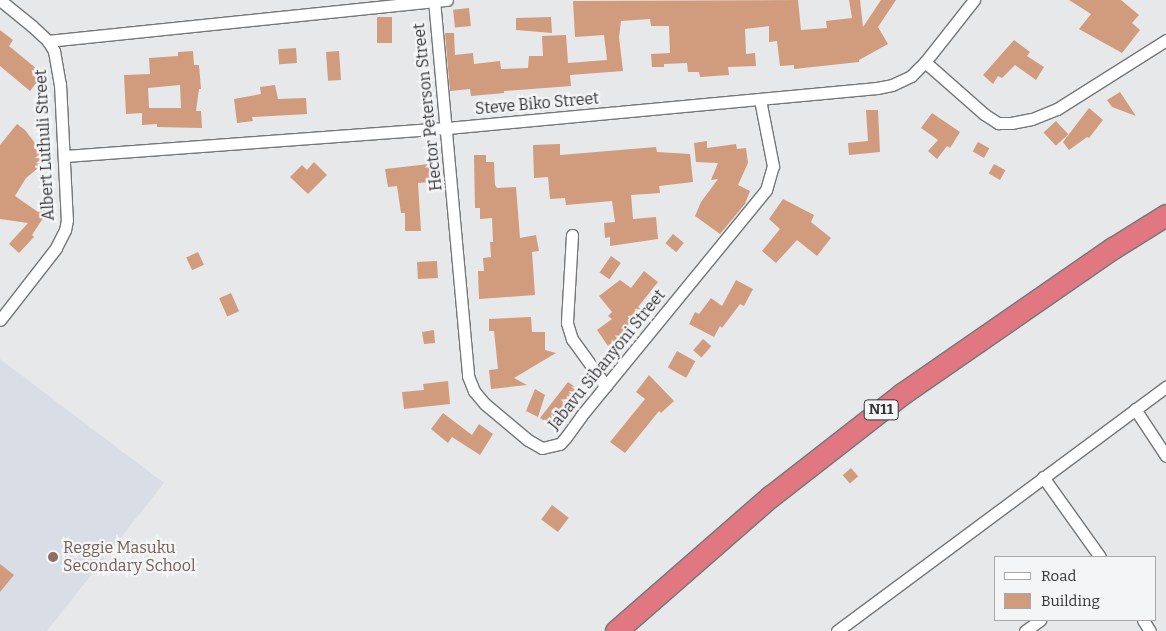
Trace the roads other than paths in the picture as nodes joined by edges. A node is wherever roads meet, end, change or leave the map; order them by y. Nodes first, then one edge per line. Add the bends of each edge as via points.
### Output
1 (0, 0) edge
2 (447, 0) edge
3 (974, 0) edge
4 (434, 1) edge
5 (1166, 40) edge
6 (48, 41) junction
7 (925, 62) junction
8 (760, 100) junction
9 (447, 128) junction
10 (64, 156) junction
11 (454, 210) joint
12 (1166, 215) edge
13 (572, 235) dead end
14 (0, 320) edge
15 (606, 386) junction
16 (1166, 386) edge
17 (1135, 410) junction
18 (1166, 456) edge
19 (1042, 477) junction
20 (1099, 556) edge
21 (1039, 621) edge
22 (616, 631) edge
23 (836, 631) edge
24 (1025, 631) edge

1 - 6 street, Albert Luthuli Street
2 - 4 street
3 - 7 street, Steve Biko Street
4 - 6 street
4 - 9 street, Hector Peterson Street
5 - 7 street via 1057,109 1011,123 998,123 984,114
6 - 10 street, Albert Luthuli Street via 57,62
7 - 8 street, Steve Biko Street via 911,76 892,85
8 - 9 street, Steve Biko Street
8 - 15 street, Jabavu Sibanyoni Street via 773,166 770,182
9 - 10 street, Steve Biko Street
9 - 11 street, Hector Peterson Street
10 - 14 street, Albert Luthuli Street via 67,220 62,238
11 - 15 street, Jabavu Sibanyoni Street via 468,376 474,391 485,404 535,445 550,447 560,444
12 - 22 highway, N11 via 1113,248 894,400 764,502
13 - 15 street via 567,322 572,339
16 - 17 street
17 - 18 street
17 - 19 street
19 - 20 street
19 - 23 street
21 - 24 street

